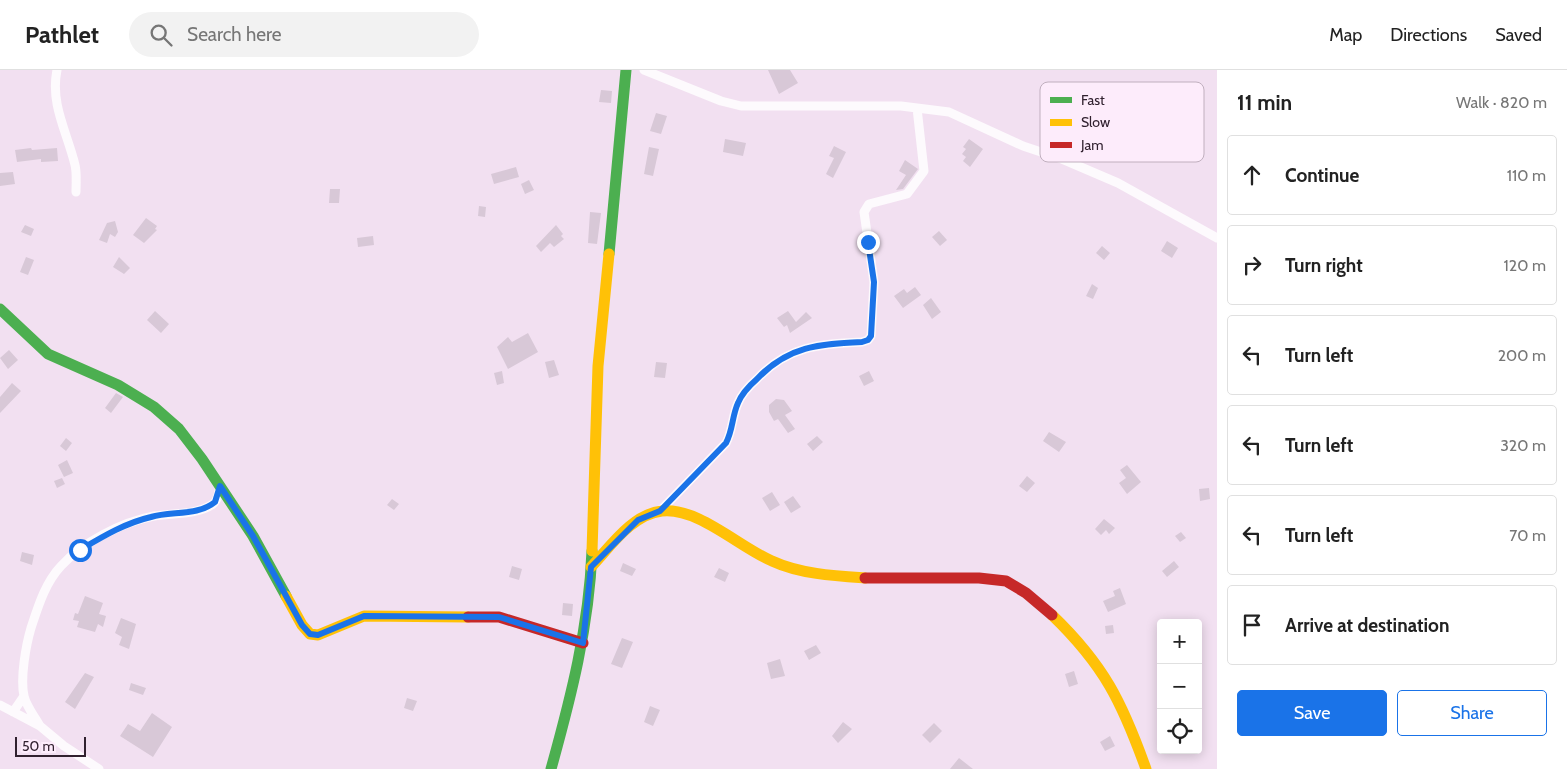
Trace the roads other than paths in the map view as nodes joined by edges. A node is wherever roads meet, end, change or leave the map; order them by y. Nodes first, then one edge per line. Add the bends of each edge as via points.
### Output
1 (57, 70) edge
2 (626, 70) edge
3 (644, 70) edge
4 (917, 108) junction
5 (1040, 151) edge
6 (1069, 162) edge
7 (76, 192) dead end
8 (1217, 238) edge
9 (0, 308) edge
10 (220, 486) junction
11 (660, 511) junction
12 (591, 567) junction
13 (583, 643) junction
14 (24, 696) junction
15 (0, 705) edge
16 (13, 712) junction
17 (40, 726) junction
18 (99, 769) edge
19 (550, 769) edge
20 (1146, 769) edge

1 - 7 street via 55,101 75,166
2 - 12 street via 598,366
3 - 4 street via 741,106
4 - 5 street via 956,115
4 - 11 street via 924,171 907,194 869,204 864,212 874,282 871,336 862,342 820,344 789,354 770,365 743,392 726,443
6 - 8 street via 1118,183
9 - 10 street via 48,354 118,385 154,407 179,429
10 - 13 street via 310,634 318,635 364,616 499,617
10 - 14 street via 218,497 212,504 201,509 151,517 116,529 80,550 61,566 38,608 29,635 24,664
11 - 12 street via 638,520
11 - 20 street via 693,516 784,566 833,576 997,579 1013,584 1033,597 1077,641 1111,684
12 - 13 street
13 - 19 street
14 - 16 street
14 - 17 street
15 - 16 street
16 - 17 street
17 - 18 street

